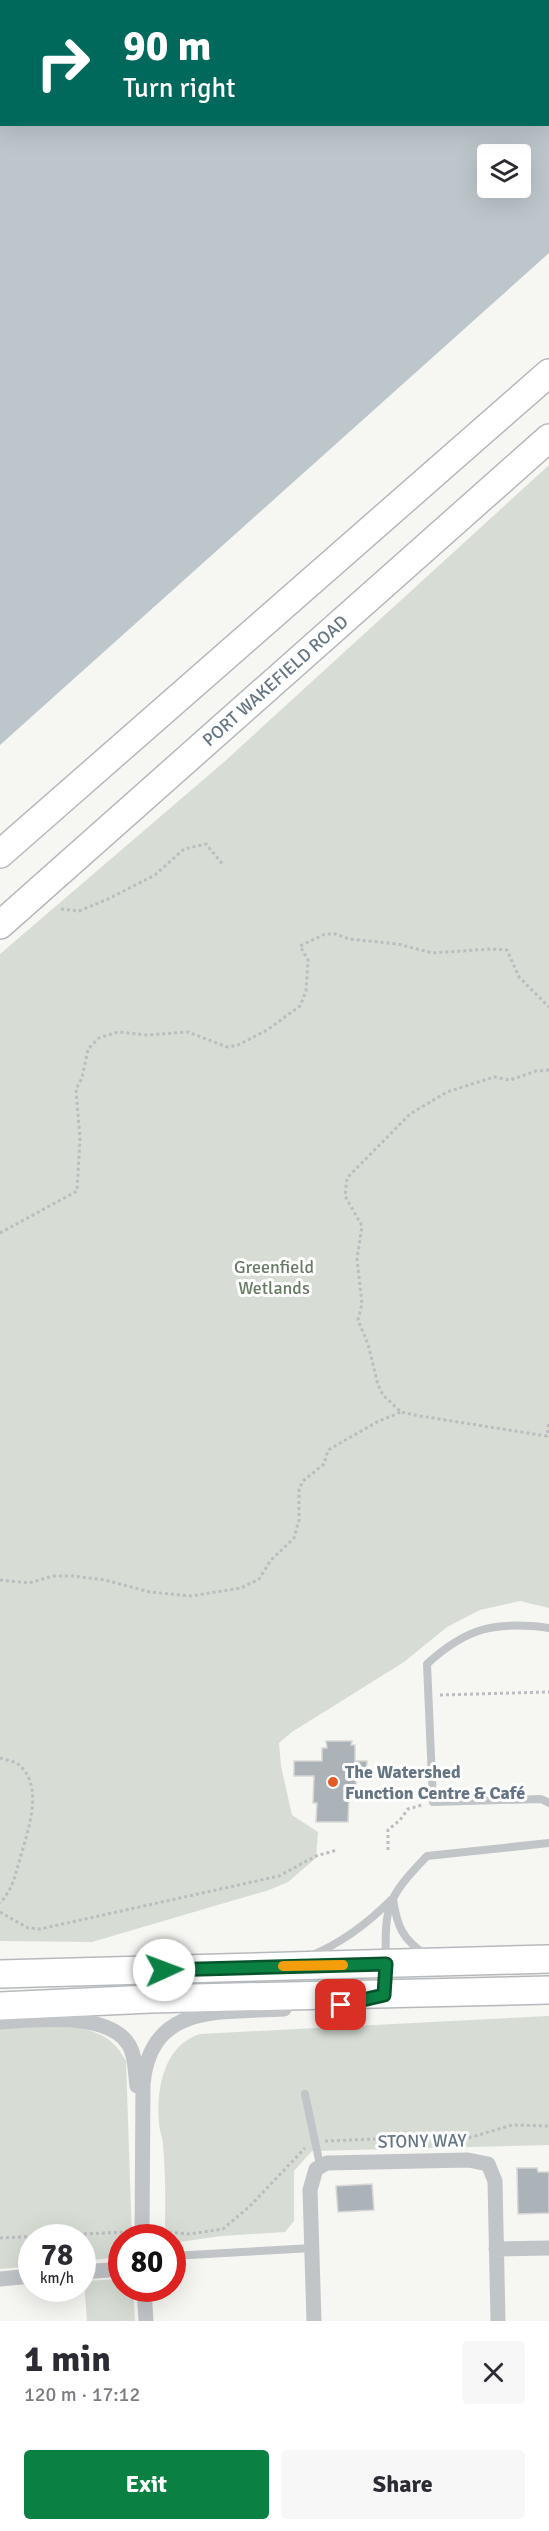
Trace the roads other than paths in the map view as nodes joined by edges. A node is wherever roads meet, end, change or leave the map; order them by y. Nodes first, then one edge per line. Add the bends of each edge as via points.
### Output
1 (549, 373) edge
2 (549, 438) edge
3 (0, 854) edge
4 (0, 925) edge
5 (549, 1628) edge
6 (549, 1803) edge
7 (549, 1843) edge
8 (393, 1897) junction
9 (549, 1959) edge
10 (439, 1963) junction
11 (386, 1964) junction
12 (281, 1966) junction
13 (0, 1974) edge
14 (549, 1989) edge
15 (384, 1995) junction
16 (0, 2006) edge
17 (0, 2022) edge
18 (304, 2094) dead end
19 (142, 2108) junction
20 (320, 2166) junction
21 (142, 2224) edge
22 (312, 2248) junction
23 (549, 2248) edge
24 (496, 2249) junction
25 (186, 2256) edge
26 (18, 2277) edge
27 (0, 2279) edge
28 (145, 2302) edge
29 (146, 2321) edge
30 (314, 2321) edge
31 (498, 2321) edge

1 - 3 highway
2 - 4 highway, PORT WAKEFIELD ROAD
5 - 6 lane via 515,1624 464,1636 427,1664 426,1695 432,1802 541,1799
7 - 8 lane via 427,1856
8 - 10 lane via 402,1935
8 - 11 lane via 385,1922
8 - 12 lane via 340,1942
9 - 10 highway
10 - 11 highway
11 - 12 highway
11 - 15 highway
12 - 13 highway
14 - 15 highway
15 - 16 highway
15 - 19 street via 341,2005 207,2013 186,2018 161,2035 150,2053 144,2071
17 - 19 street via 84,2022 107,2025 117,2031 132,2051
18 - 20 lane
19 - 21 street
20 - 22 street via 310,2181
20 - 24 street, STONY WAY via 484,2162 491,2168 495,2181
22 - 25 lane
22 - 30 street
23 - 24 street
24 - 31 street, STONY WAY
26 - 27 street
28 - 29 street

